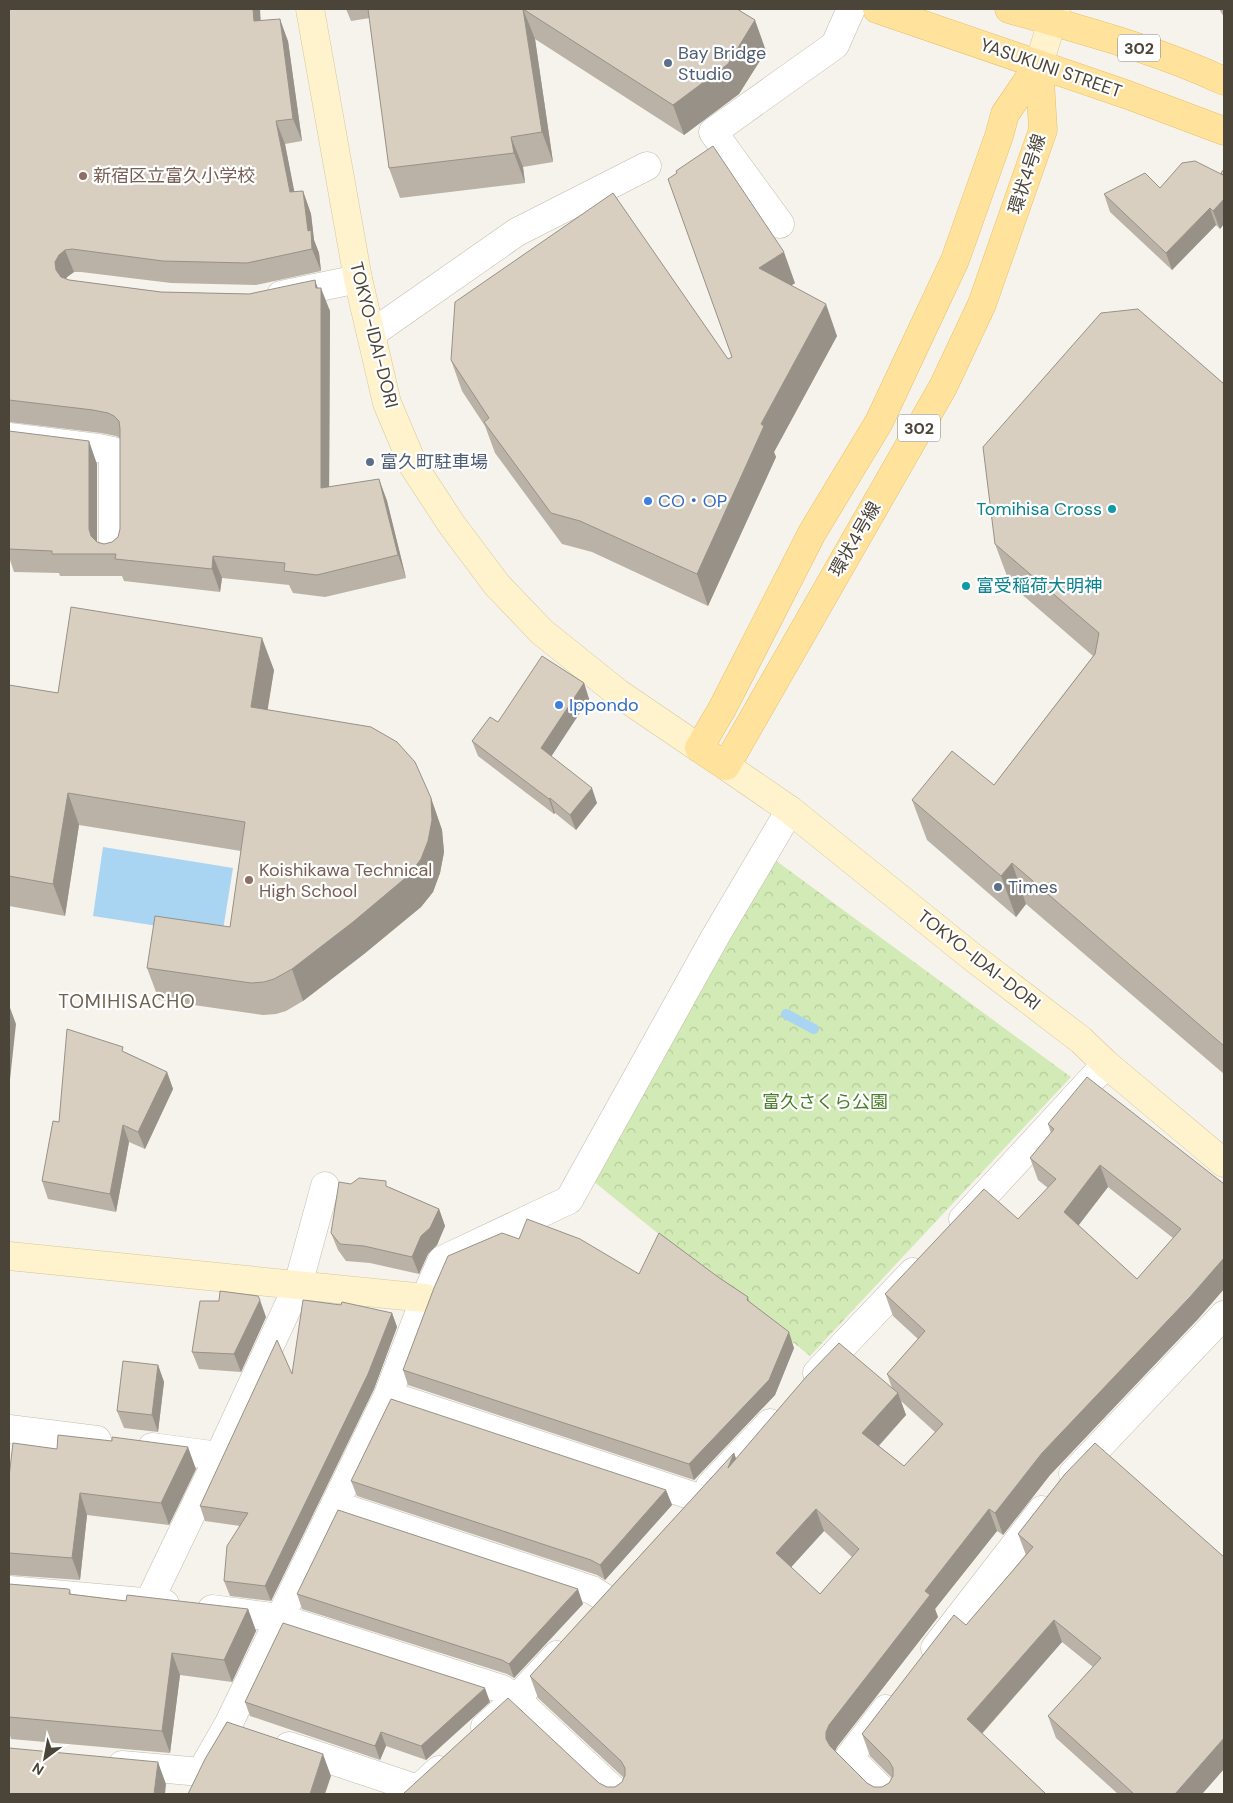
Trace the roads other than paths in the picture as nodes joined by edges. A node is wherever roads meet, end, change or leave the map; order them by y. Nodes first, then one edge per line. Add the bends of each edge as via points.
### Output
1 (310, 9) edge
2 (851, 9) edge
3 (877, 9) edge
4 (1009, 9) edge
5 (1054, 15) edge
6 (1039, 64) junction
7 (1224, 80) edge
8 (1224, 131) edge
9 (647, 166) dead end
10 (780, 224) dead end
11 (358, 279) junction
12 (257, 301) edge
13 (371, 334) junction
14 (9, 437) edge
15 (113, 551) edge
16 (699, 748) junction
17 (726, 766) junction
18 (790, 810) junction
19 (1106, 1064) junction
20 (1224, 1163) edge
21 (325, 1186) dead end
22 (949, 1234) edge
23 (929, 1255) edge
24 (9, 1256) edge
25 (298, 1285) junction
26 (424, 1298) junction
27 (1224, 1315) edge
28 (388, 1395) junction
29 (9, 1429) edge
30 (219, 1456) junction
31 (698, 1498) junction
32 (335, 1506) junction
33 (679, 1520) edge
34 (627, 1578) edge
35 (9, 1590) edge
36 (608, 1600) junction
37 (149, 1602) junction
38 (280, 1618) junction
39 (922, 1664) edge
40 (904, 1687) edge
41 (516, 1699) junction
42 (247, 1732) junction
43 (95, 1762) edge
44 (618, 1794) edge
45 (886, 1794) edge

1 - 11 street, TOKYO-IDAI-DORI
2 - 10 street via 835,45 713,132
3 - 6 main road, YASUKUNI STREET
4 - 5 main road, 302
5 - 6 street
5 - 7 main road, 302
6 - 8 main road, YASUKUNI STREET
6 - 16 main road, 302 via 1005,114 955,260 879,422 812,533 722,710
6 - 17 main road, 環状4号線 / 302 via 1043,130 982,304 942,387
9 - 13 street via 517,232
11 - 12 street
11 - 13 street, TOKYO-IDAI-DORI
13 - 16 street, TOKYO-IDAI-DORI via 388,403 414,467 497,585 542,632 618,693
14 - 15 street via 113,451
16 - 17 main road
17 - 18 street, TOKYO-IDAI-DORI
18 - 19 street, TOKYO-IDAI-DORI via 1081,1040
18 - 26 street via 715,937 569,1200 442,1260
19 - 20 street, TOKYO-IDAI-DORI
19 - 22 street
21 - 25 street
23 - 31 street
24 - 25 street
25 - 26 street
25 - 30 street
26 - 28 street
27 - 39 street via 1062,1486
28 - 31 street
28 - 32 street
29 - 30 street
30 - 37 street
31 - 33 street
32 - 36 street via 592,1590
32 - 38 street
34 - 36 street
35 - 37 street
36 - 41 street
37 - 38 street
38 - 41 street via 502,1690
38 - 42 street
40 - 45 street via 849,1757
41 - 42 street via 418,1789
41 - 44 street
42 - 43 street via 201,1772

